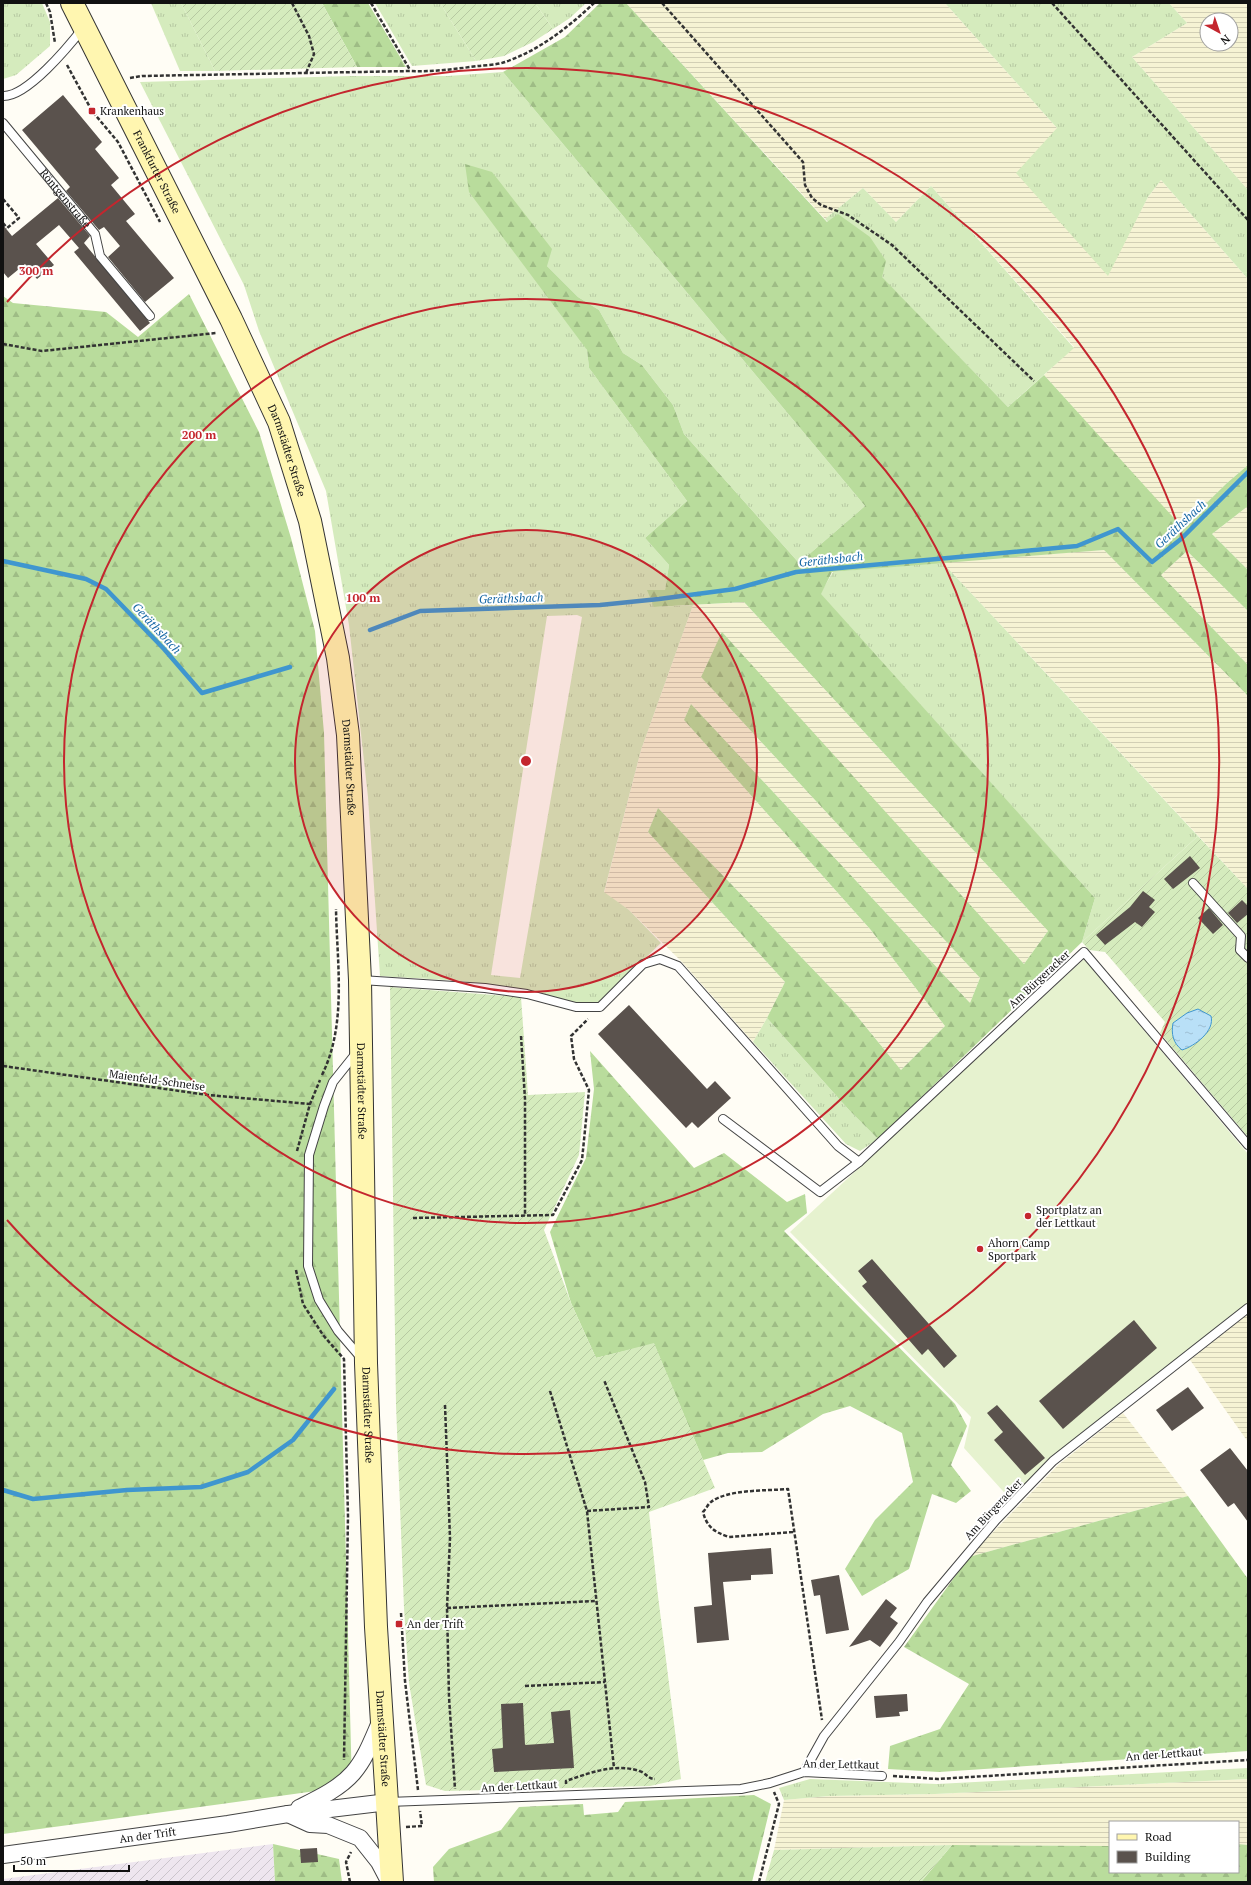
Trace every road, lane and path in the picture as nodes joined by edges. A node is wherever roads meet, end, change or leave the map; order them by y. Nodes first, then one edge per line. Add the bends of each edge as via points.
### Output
1 (46, 3) edge
2 (292, 3) edge
3 (370, 3) edge
4 (594, 3) edge
5 (662, 3) edge
6 (1052, 3) edge
7 (75, 12) edge
8 (62, 55) junction
9 (411, 71) junction
10 (306, 73) junction
11 (112, 80) junction
12 (3, 96) edge
13 (3, 123) edge
14 (3, 199) edge
15 (1248, 220) edge
16 (3, 223) edge
17 (160, 223) dead end
18 (150, 316) dead end
19 (220, 326) junction
20 (220, 340) dead end
21 (3, 344) edge
22 (1034, 381) dead end
23 (1193, 883) dead end
24 (336, 904) dead end
25 (1248, 958) edge
26 (360, 980) junction
27 (600, 1007) junction
28 (520, 1036) dead end
29 (361, 1047) junction
30 (3, 1066) edge
31 (310, 1104) junction
32 (723, 1119) dead end
33 (1248, 1145) edge
34 (297, 1153) dead end
35 (859, 1162) junction
36 (525, 1216) junction
37 (413, 1218) dead end
38 (295, 1265) dead end
39 (1248, 1308) edge
40 (366, 1363) junction
41 (604, 1380) dead end
42 (550, 1391) dead end
43 (445, 1405) dead end
44 (587, 1511) junction
45 (792, 1532) junction
46 (596, 1601) junction
47 (447, 1608) junction
48 (401, 1613) dead end
49 (605, 1682) junction
50 (525, 1686) dead end
51 (381, 1719) junction
52 (824, 1736) junction
53 (1248, 1760) edge
54 (614, 1768) junction
55 (804, 1772) junction
56 (353, 1773) junction
57 (882, 1776) joint
58 (658, 1780) dead end
59 (770, 1783) junction
60 (564, 1795) junction
61 (456, 1800) junction
62 (420, 1801) junction
63 (388, 1802) junction
64 (288, 1814) junction
65 (389, 1829) junction
66 (354, 1848) dead end
67 (3, 1855) edge
68 (350, 1882) edge
69 (390, 1882) edge
70 (759, 1882) edge

1 - 8 path via 55,44
2 - 10 path via 309,36 314,54
3 - 9 path
4 - 9 path via 551,38 529,52 504,62 432,72
5 - 22 path via 803,162 805,185 812,198 821,205 848,215 892,245
6 - 15 path
7 - 8 lane
7 - 11 main road, Frankfurter Straße
8 - 12 lane via 28,85 13,94
8 - 17 path via 92,111 118,142
9 - 10 path
10 - 11 path via 142,76
11 - 19 main road, Frankfurter Straße
13 - 18 lane, Röntgenstraße via 94,234 100,256
14 - 16 path via 19,218 7,228
19 - 20 path
19 - 21 path via 145,342 42,351
19 - 26 main road, Darmstädter Straße via 278,422 310,521 338,658 348,735
23 - 25 lane via 1241,936 1240,950
24 - 31 path via 338,1022 331,1057
26 - 27 lane via 485,988 527,994 576,1007
26 - 29 main road, Darmstädter Straße
27 - 35 lane via 643,964 660,959 678,966 838,1146
27 - 36 path via 571,1036 574,1059 589,1090 582,1160 553,1215
28 - 36 path via 525,1099
29 - 40 main road, Darmstädter Straße
29 - 40 lane via 333,1082 309,1155 308,1266 318,1300 338,1331
30 - 31 path, Maienfeld-Schneise via 208,1095
31 - 34 path
32 - 35 lane via 820,1192
33 - 35 lane, Am Bürgeracker via 1084,952
36 - 37 path
38 - 56 path via 302,1304 323,1335 344,1359 348,1516 343,1750 347,1768
39 - 52 lane, Am Bürgeracker via 1053,1461 996,1520 956,1567 927,1602 872,1678
40 - 51 main road, Darmstädter Straße
41 - 44 path via 644,1482 649,1507
42 - 44 path
43 - 47 path via 450,1538
44 - 46 path
45 - 45 path via 729,1537 719,1534 706,1524 703,1512 711,1502 721,1497 788,1489
45 - 52 path
46 - 47 path
46 - 49 path
47 - 61 path via 449,1697
48 - 62 path via 405,1681
49 - 50 path
49 - 54 path
51 - 56 street
51 - 63 main road, Darmstädter Straße
52 - 55 lane, Am Bürgeracker
53 - 57 path, An der Lettkaut via 938,1779
54 - 58 path via 642,1772 651,1779
54 - 60 path via 566,1781
55 - 57 lane, An der Lettkaut
55 - 59 lane, An der Lettkaut
56 - 64 street via 331,1791
59 - 60 lane, An der Lettkaut via 741,1790
59 - 70 path via 779,1804
60 - 61 lane, An der Lettkaut
61 - 62 lane, An der Lettkaut
62 - 63 lane, An der Lettkaut
62 - 65 path via 422,1826
63 - 64 street, An der Trift
63 - 65 main road, Darmstädter Straße
64 - 67 street, An der Trift
64 - 69 street via 310,1824 328,1825 360,1838 380,1862
65 - 69 main road, Darmstädter Straße
66 - 68 path via 346,1862

